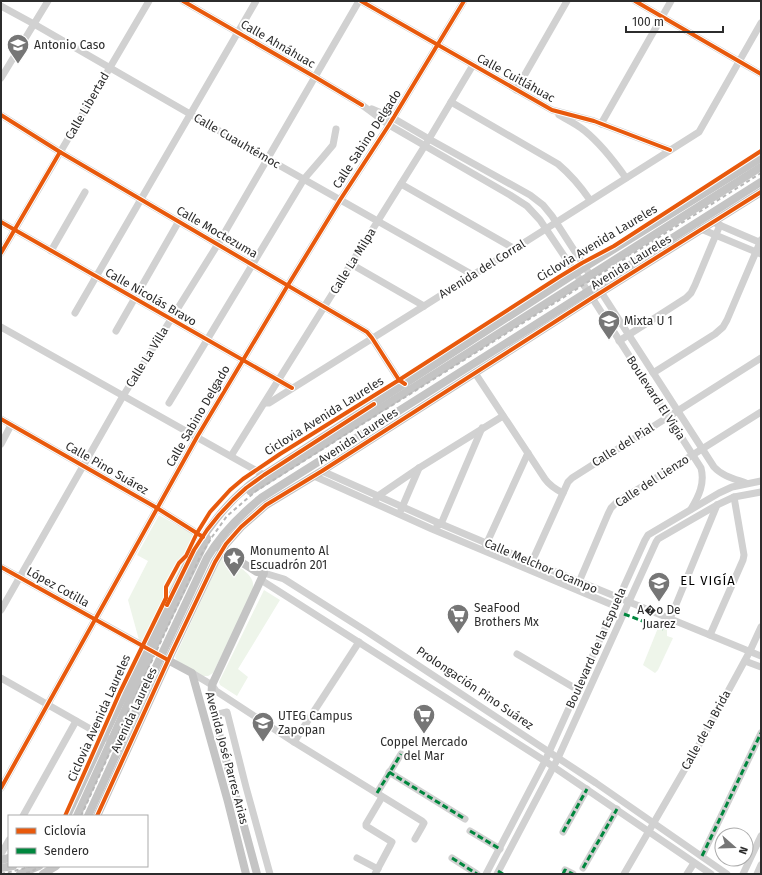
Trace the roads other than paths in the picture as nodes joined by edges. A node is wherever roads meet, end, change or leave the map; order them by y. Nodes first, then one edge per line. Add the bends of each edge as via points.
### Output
1 (48, 1) edge
2 (149, 1) edge
3 (183, 1) edge
4 (256, 1) edge
5 (360, 1) edge
6 (464, 1) edge
7 (566, 1) edge
8 (635, 1) edge
9 (671, 1) edge
10 (1, 6) edge
11 (662, 17) junction
12 (761, 23) edge
13 (34, 24) junction
14 (238, 32) junction
15 (438, 45) junction
16 (739, 61) junction
17 (473, 65) junction
18 (110, 68) junction
19 (761, 74) edge
20 (315, 77) junction
21 (1, 78) edge
22 (516, 90) junction
23 (451, 102) junction
24 (362, 105) junction
25 (552, 110) junction
26 (190, 114) junction
27 (1, 115) edge
28 (394, 118) junction
29 (601, 124) junction
30 (389, 125) junction
31 (336, 129) dead end
32 (429, 139) junction
33 (424, 146) junction
34 (670, 150) junction
35 (60, 152) junction
36 (761, 158) edge
37 (268, 159) junction
38 (761, 167) edge
39 (626, 178) junction
40 (304, 179) junction
41 (761, 182) edge
42 (401, 184) junction
43 (85, 192) dead end
44 (761, 192) edge
45 (141, 199) junction
46 (340, 200) junction
47 (590, 200) junction
48 (179, 221) junction
49 (1, 222) edge
50 (377, 222) junction
51 (556, 222) junction
52 (716, 224) junction
53 (546, 229) junction
54 (701, 229) junction
55 (14, 230) junction
56 (716, 236) junction
57 (761, 241) edge
58 (218, 244) junction
59 (514, 249) junction
60 (51, 251) junction
61 (1, 253) edge
62 (758, 253) edge
63 (252, 264) junction
64 (351, 264) junction
65 (585, 267) junction
66 (575, 274) junction
67 (473, 275) junction
68 (590, 275) junction
69 (96, 277) junction
70 (580, 281) junction
71 (288, 285) junction
72 (599, 289) junction
73 (590, 295) junction
74 (134, 298) junction
75 (424, 306) junction
76 (324, 307) junction
77 (75, 313) dead end
78 (171, 319) junction
79 (1, 327) edge
80 (116, 331) dead end
81 (629, 335) junction
82 (372, 338) junction
83 (207, 340) junction
84 (619, 341) junction
85 (761, 358) edge
86 (242, 360) junction
87 (475, 373) junction
88 (653, 373) junction
89 (278, 381) junction
90 (405, 384) junction
91 (292, 388) junction
92 (123, 396) junction
93 (169, 403) dead end
94 (265, 403) junction
95 (677, 411) junction
96 (761, 412) edge
97 (503, 416) junction
98 (668, 417) junction
99 (1, 419) edge
100 (11, 425) junction
101 (482, 428) junction
102 (197, 437) junction
103 (1, 444) edge
104 (702, 449) junction
105 (528, 453) junction
106 (693, 455) junction
107 (232, 456) junction
108 (83, 466) junction
109 (419, 468) junction
110 (322, 471) junction
111 (264, 475) junction
112 (314, 476) junction
113 (761, 481) edge
114 (746, 483) junction
115 (761, 492) edge
116 (563, 493) junction
117 (378, 496) junction
118 (734, 497) junction
119 (374, 503) junction
120 (717, 505) junction
121 (402, 507) junction
122 (157, 508) junction
123 (691, 509) junction
124 (399, 514) junction
125 (676, 518) junction
126 (441, 524) junction
127 (681, 526) junction
128 (432, 529) junction
129 (204, 538) junction
130 (487, 543) junction
131 (215, 545) junction
132 (222, 550) junction
133 (483, 550) junction
134 (532, 562) junction
135 (1, 567) edge
136 (529, 570) junction
137 (20, 577) junction
138 (263, 577) junction
139 (579, 582) junction
140 (619, 599) junction
141 (629, 602) junction
142 (615, 606) junction
143 (1, 610) edge
144 (96, 619) junction
145 (670, 619) junction
146 (761, 628) edge
147 (710, 635) junction
148 (359, 642) junction
149 (149, 650) junction
150 (750, 652) junction
151 (517, 654) dead end
152 (161, 656) junction
153 (761, 656) edge
154 (168, 660) junction
155 (745, 661) junction
156 (761, 667) edge
157 (192, 673) junction
158 (1, 678) edge
159 (212, 685) junction
160 (578, 690) junction
161 (48, 704) junction
162 (214, 715) junction
163 (76, 720) junction
164 (761, 733) edge
165 (104, 736) junction
166 (112, 741) junction
167 (294, 742) junction
168 (124, 747) junction
169 (549, 752) junction
170 (401, 754) dead end
171 (558, 758) junction
172 (545, 761) junction
173 (554, 767) junction
174 (389, 772) junction
175 (246, 787) junction
176 (1, 788) edge
177 (587, 789) junction
178 (234, 790) junction
179 (379, 795) junction
180 (617, 809) junction
181 (254, 813) junction
182 (24, 815) edge
183 (67, 815) edge
184 (77, 815) edge
185 (89, 815) edge
186 (97, 815) edge
187 (241, 816) junction
188 (465, 820) dead end
189 (654, 823) junction
190 (470, 830) dead end
191 (649, 831) junction
192 (563, 832) dead end
193 (761, 836) edge
194 (415, 839) dead end
195 (8, 842) edge
196 (500, 849) junction
197 (1, 854) edge
198 (702, 856) junction
199 (357, 858) dead end
200 (452, 858) dead end
201 (694, 862) junction
202 (761, 865) edge
203 (37, 867) edge
204 (54, 867) edge
205 (583, 868) dead end
206 (564, 870) dead end
207 (376, 872) edge
208 (499, 873) edge
209 (20, 874) edge
210 (43, 874) edge
211 (246, 874) edge
212 (257, 874) edge
213 (270, 874) edge
214 (477, 874) edge
215 (486, 874) edge
216 (573, 874) edge
217 (624, 874) edge
218 (687, 874) edge
219 (711, 874) edge
220 (727, 874) edge
221 (743, 874) edge
222 (757, 874) edge

1 - 13 street
2 - 18 street, Calle Libertad
3 - 14 street, Calle Ahnáhuac
4 - 14 street
5 - 15 street, Calle Cuitláhuac
5 - 20 street, Calle La Villa
6 - 15 street, Calle Sabino Delgado
7 - 22 street
8 - 11 street
9 - 11 street
10 - 13 street, Calle Cuauhtémoc
11 - 16 street
11 - 29 street
12 - 16 street
13 - 18 street, Calle Cuauhtémoc
13 - 21 street
14 - 20 street, Calle Ahnáhuac
14 - 26 street
15 - 17 street, Calle Cuitláhuac
15 - 28 street, Calle Sabino Delgado
16 - 19 street
16 - 34 street, Avenida del Corral via 699,132
17 - 22 street, Calle Cuitláhuac
17 - 23 street, Calle La Milpa
18 - 26 street, Calle Cuauhtémoc
18 - 35 street, Calle Libertad
20 - 24 street, Calle Ahnáhuac
20 - 37 street, Calle La Villa
22 - 25 street, Calle Cuitláhuac
23 - 32 street, Calle La Milpa
23 - 47 street via 558,164
24 - 28 street, Calle Ahnáhuac
24 - 30 street, Calle Ahnáhuac
25 - 29 street, Calle Cuitláhuac
25 - 39 street via 596,140
26 - 37 street, Calle Cuauhtémoc
26 - 45 street
27 - 35 street, Calle Moctezuma
28 - 30 street, Calle Sabino Delgado
28 - 32 street, Calle Ahnáhuac
29 - 34 street, Calle Cuitláhuac
30 - 33 street, Calle Ahnáhuac
30 - 46 street, Calle Sabino Delgado
31 - 40 street via 333,145
32 - 33 street, Calle La Milpa
32 - 51 street, Calle Ahnáhuac via 530,195 543,205
33 - 42 street, Calle La Milpa
33 - 53 street, Calle Ahnáhuac via 527,206
34 - 39 street, Avenida del Corral
35 - 45 street, Calle Moctezuma
35 - 55 street, Calle Libertad
36 - 65 main road, Avenida Laureles
37 - 40 street, Calle Cuauhtémoc
37 - 58 street, Calle La Villa
38 - 68 main road, Avenida Laureles
39 - 47 street, Avenida del Corral
40 - 46 street, Calle Cuauhtémoc
40 - 63 street
41 - 72 main road, Avenida Laureles
42 - 50 street, Calle La Milpa
42 - 59 street
43 - 60 street
44 - 52 main road, Avenida Laureles
45 - 48 street, Calle Moctezuma
45 - 69 street
46 - 50 street, Calle Cuauhtémoc
46 - 71 street, Calle Sabino Delgado
47 - 51 street, Avenida del Corral
48 - 58 street, Calle Moctezuma
48 - 74 street
49 - 55 street, Calle Nicolás Bravo
50 - 64 street, Calle La Milpa
50 - 67 street, Calle Cuauhtémoc
51 - 53 street, Avenida del Corral
51 - 65 street, Calle Ahnáhuac
52 - 54 main road, Avenida Laureles
52 - 56 street
52 - 57 street
53 - 59 street, Avenida del Corral
53 - 66 street, Calle Ahnáhuac
54 - 56 street
54 - 72 main road, Avenida Laureles
55 - 60 street, Calle Nicolás Bravo
55 - 61 street, Calle Libertad
56 - 62 street
56 - 81 street via 691,293
57 - 62 street
58 - 63 street, Calle Moctezuma
58 - 78 street, Calle La Villa
59 - 67 street, Avenida del Corral
60 - 69 street, Calle Nicolás Bravo
62 - 88 street via 723,327
63 - 71 street, Calle Moctezuma
63 - 83 street
64 - 75 street
64 - 76 street, Calle La Milpa
65 - 66 main road, Avenida Laureles
65 - 68 street, Calle Ahnáhuac
66 - 70 street, Calle Ahnáhuac
66 - 90 main road, Avenida Laureles
67 - 75 street, Avenida del Corral
68 - 70 main road, Avenida Laureles
68 - 72 street, Calle Ahnáhuac
69 - 74 street, Calle Nicolás Bravo
69 - 77 street
70 - 73 street, Calle Ahnáhuac
70 - 129 main road, Avenida Laureles via 247,493
71 - 76 street, Calle Moctezuma
71 - 86 street, Calle Sabino Delgado
72 - 73 main road, Avenida Laureles
72 - 81 street, Boulevard El Vigia
73 - 84 street, Boulevard El Vigia
73 - 87 main road, Avenida Laureles
73 - 131 main road, Avenida Laureles via 261,498 226,530
74 - 78 street, Calle Nicolás Bravo
74 - 80 street
75 - 82 street, Avenida del Corral
76 - 82 street, Calle Moctezuma via 367,332
76 - 89 street, Calle La Milpa
78 - 83 street, Calle Nicolás Bravo
78 - 92 street, Calle La Villa
79 - 92 street
81 - 84 street
81 - 88 street, Boulevard El Vigia
82 - 90 street, Calle Moctezuma
82 - 91 street, Avenida del Corral
83 - 86 street, Calle Nicolás Bravo
83 - 93 street
84 - 98 street, Boulevard El Vigia
85 - 95 street, Calle del Pial
86 - 89 street, Calle Nicolás Bravo
86 - 102 street, Calle Sabino Delgado
87 - 97 street
87 - 110 main road, Avenida Laureles
88 - 95 street, Boulevard El Vigia
89 - 91 street, Calle Nicolás Bravo
89 - 94 street, Calle La Milpa
90 - 111 main road, Avenida Laureles
91 - 94 street, Avenida del Corral
92 - 102 street
92 - 108 street, Calle La Villa
94 - 107 street, Calle La Milpa
95 - 98 street, Calle del Pial
95 - 104 street, Boulevard El Vigia
96 - 104 street, Calle del Lienzo
97 - 101 street
97 - 105 street
98 - 106 street, Boulevard El Vigia
98 - 116 street, Calle del Pial via 572,478
99 - 100 street, Calle Pino Suárez
100 - 103 street
100 - 108 street, Calle Pino Suárez
101 - 109 street
101 - 126 street
102 - 107 street
102 - 122 street, Calle Sabino Delgado
104 - 106 street, Calle del Lienzo
104 - 114 street, Boulevard El Vigia via 717,470
105 - 116 street via 550,485
105 - 130 street
106 - 123 street, Boulevard El Vigia via 701,468 702,480 701,490
106 - 139 street, Calle del Lienzo via 611,508
107 - 111 street
108 - 122 street, Calle Pino Suárez
108 - 137 street, Calle La Villa
109 - 117 street
109 - 121 street
110 - 112 main road, Avenida Laureles
110 - 117 street, Calle Melchor Ocampo
111 - 129 main road, Avenida Laureles via 219,514
112 - 119 street, Calle Melchor Ocampo
112 - 132 main road, Avenida Laureles via 266,505 231,537
113 - 114 street, Boulevard de la Espuela
114 - 123 street, Boulevard de la Espuela via 719,493
115 - 118 street, Boulevard de la Espuela
116 - 134 street, Calle del Pial
117 - 119 street
117 - 121 street, Calle Melchor Ocampo
118 - 120 street, Boulevard de la Espuela
118 - 147 street via 744,550 743,560
119 - 124 street, Calle Melchor Ocampo
120 - 127 street, Boulevard de la Espuela
120 - 145 street
121 - 124 street
121 - 126 street, Calle Melchor Ocampo
122 - 129 street, Calle Pino Suárez
122 - 144 street, Calle Sabino Delgado
123 - 125 street, Boulevard de la Espuela
124 - 128 street, Calle Melchor Ocampo
125 - 127 street
125 - 140 street, Boulevard de la Espuela via 648,535
126 - 128 street
126 - 130 street, Calle Melchor Ocampo
127 - 141 street, Boulevard de la Espuela via 658,539
128 - 133 street, Calle Melchor Ocampo
129 - 131 main road, Prolongación Pino Suárez
129 - 149 main road, Avenida Laureles
130 - 133 street
130 - 134 street, Calle Melchor Ocampo
131 - 132 main road, Prolongación Pino Suárez
131 - 152 main road, Avenida Laureles
132 - 138 main road, Prolongación Pino Suárez
132 - 154 main road, Avenida Laureles
133 - 136 street, Calle Melchor Ocampo
134 - 136 street, Calle del Pial
134 - 139 street, Calle Melchor Ocampo
135 - 137 street, López Cotilla
136 - 142 street, Calle Melchor Ocampo
137 - 143 street, Calle La Villa
137 - 144 street, López Cotilla
138 - 148 street, Prolongación Pino Suárez
138 - 159 main road, Avenida José Parres Arias
138 - 169 street, Prolongación Pino Suárez via 284,579
139 - 140 street, Calle Melchor Ocampo
140 - 141 street, Calle Melchor Ocampo
140 - 142 street, Boulevard de la Espuela
141 - 145 street, Calle Melchor Ocampo
141 - 171 street, Boulevard de la Espuela
142 - 160 street, Boulevard de la Espuela
144 - 149 street, López Cotilla
144 - 161 street, Calle Sabino Delgado
145 - 147 street, Calle Melchor Ocampo
146 - 150 street, Calle de la Brida
147 - 150 street, Calle Melchor Ocampo
148 - 167 street
148 - 172 street, Prolongación Pino Suárez
149 - 152 main road, López Cotilla
149 - 165 main road, Avenida Laureles
149 - 166 main road, Avenida Laureles
150 - 153 street, Calle Melchor Ocampo
150 - 155 street, Calle de la Brida
151 - 160 street
152 - 154 main road, López Cotilla
152 - 168 main road, Avenida Laureles
154 - 157 main road
154 - 168 main road, Avenida Laureles
155 - 156 street
155 - 189 street, Calle de la Brida
157 - 159 street
157 - 211 main road, Avenida José Parres Arias
158 - 161 street
159 - 162 main road, Avenida José Parres Arias via 211,701
159 - 167 street via 216,691
160 - 169 street, Boulevard de la Espuela
161 - 163 street
161 - 176 street, Calle Sabino Delgado
162 - 175 street, Avenida José Parres Arias via 227,712
162 - 178 main road, Avenida José Parres Arias
163 - 165 street
163 - 182 street
164 - 198 street
165 - 166 street
165 - 183 main road, Avenida Laureles
166 - 168 street
166 - 184 main road, Avenida Laureles
167 - 179 street
168 - 185 main road, Avenida Laureles
168 - 186 main road, Avenida Laureles
169 - 171 street, Prolongación Pino Suárez
169 - 172 street, Boulevard de la Espuela
170 - 174 street
171 - 173 street, Boulevard de la Espuela
171 - 189 street, Prolongación Pino Suárez
172 - 173 street, Prolongación Pino Suárez
172 - 196 street, Boulevard de la Espuela
173 - 177 street, Prolongación Pino Suárez
173 - 208 street, Boulevard de la Espuela
174 - 179 street
174 - 188 street
175 - 178 street
175 - 181 street, Avenida José Parres Arias
177 - 180 street, Prolongación Pino Suárez
177 - 192 street
178 - 187 main road, Avenida José Parres Arias
179 - 194 street via 424,823
179 - 207 street via 366,824 392,842
180 - 191 street, Prolongación Pino Suárez
180 - 205 street
181 - 187 street
181 - 213 street, Avenida José Parres Arias
187 - 212 main road, Avenida José Parres Arias
189 - 191 street, Calle de la Brida
189 - 198 street, Prolongación Pino Suárez
190 - 196 street
191 - 201 street, Prolongación Pino Suárez
191 - 217 street, Calle de la Brida
193 - 221 street
195 - 197 street
196 - 215 street, Boulevard de la Espuela
198 - 220 street, Prolongación Pino Suárez
199 - 207 street
200 - 214 street
201 - 218 street
201 - 219 street, Prolongación Pino Suárez
202 - 222 street
203 - 209 main road
204 - 210 main road
206 - 216 street

